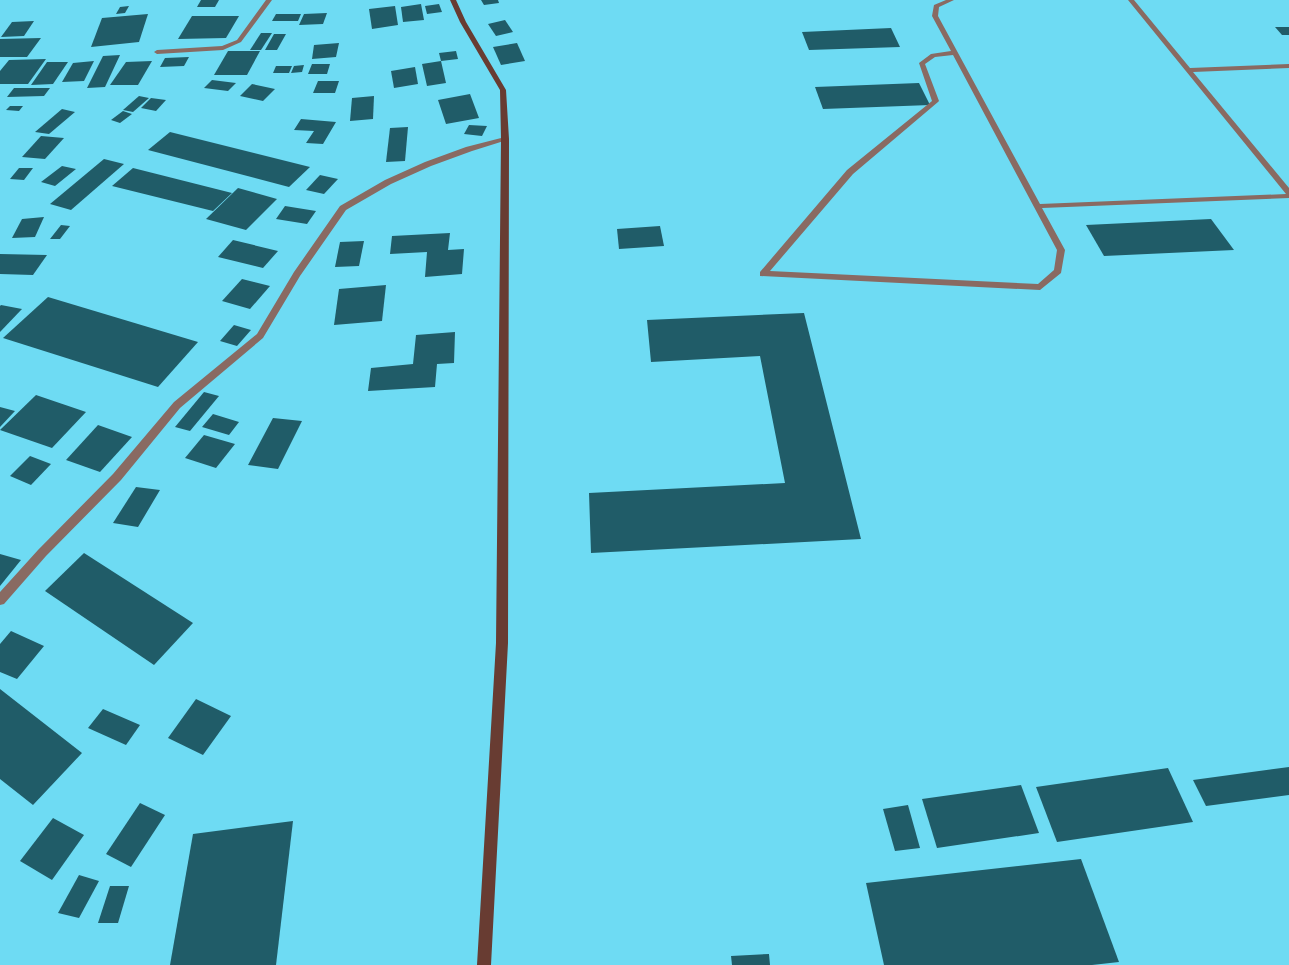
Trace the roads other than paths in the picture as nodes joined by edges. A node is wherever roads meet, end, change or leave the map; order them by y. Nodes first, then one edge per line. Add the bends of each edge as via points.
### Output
1 (269, 0) edge
2 (453, 0) edge
3 (951, 0) edge
4 (1131, 0) edge
5 (157, 52) dead end
6 (955, 53) junction
7 (1289, 66) edge
8 (1188, 70) junction
9 (505, 139) junction
10 (1289, 194) edge
11 (1039, 206) junction
12 (0, 600) edge
13 (484, 965) edge

1 - 5 street via 239,41 223,48
2 - 9 street via 503,90
3 - 6 street via 936,6 935,16
4 - 8 street
6 - 11 street
6 - 11 street via 932,55 922,63 936,101 850,172 763,274 1040,287 1058,271 1061,250
7 - 8 street
8 - 10 street
9 - 12 street via 428,164 343,208 260,336 177,405 117,477
9 - 13 street via 502,643
10 - 11 street

